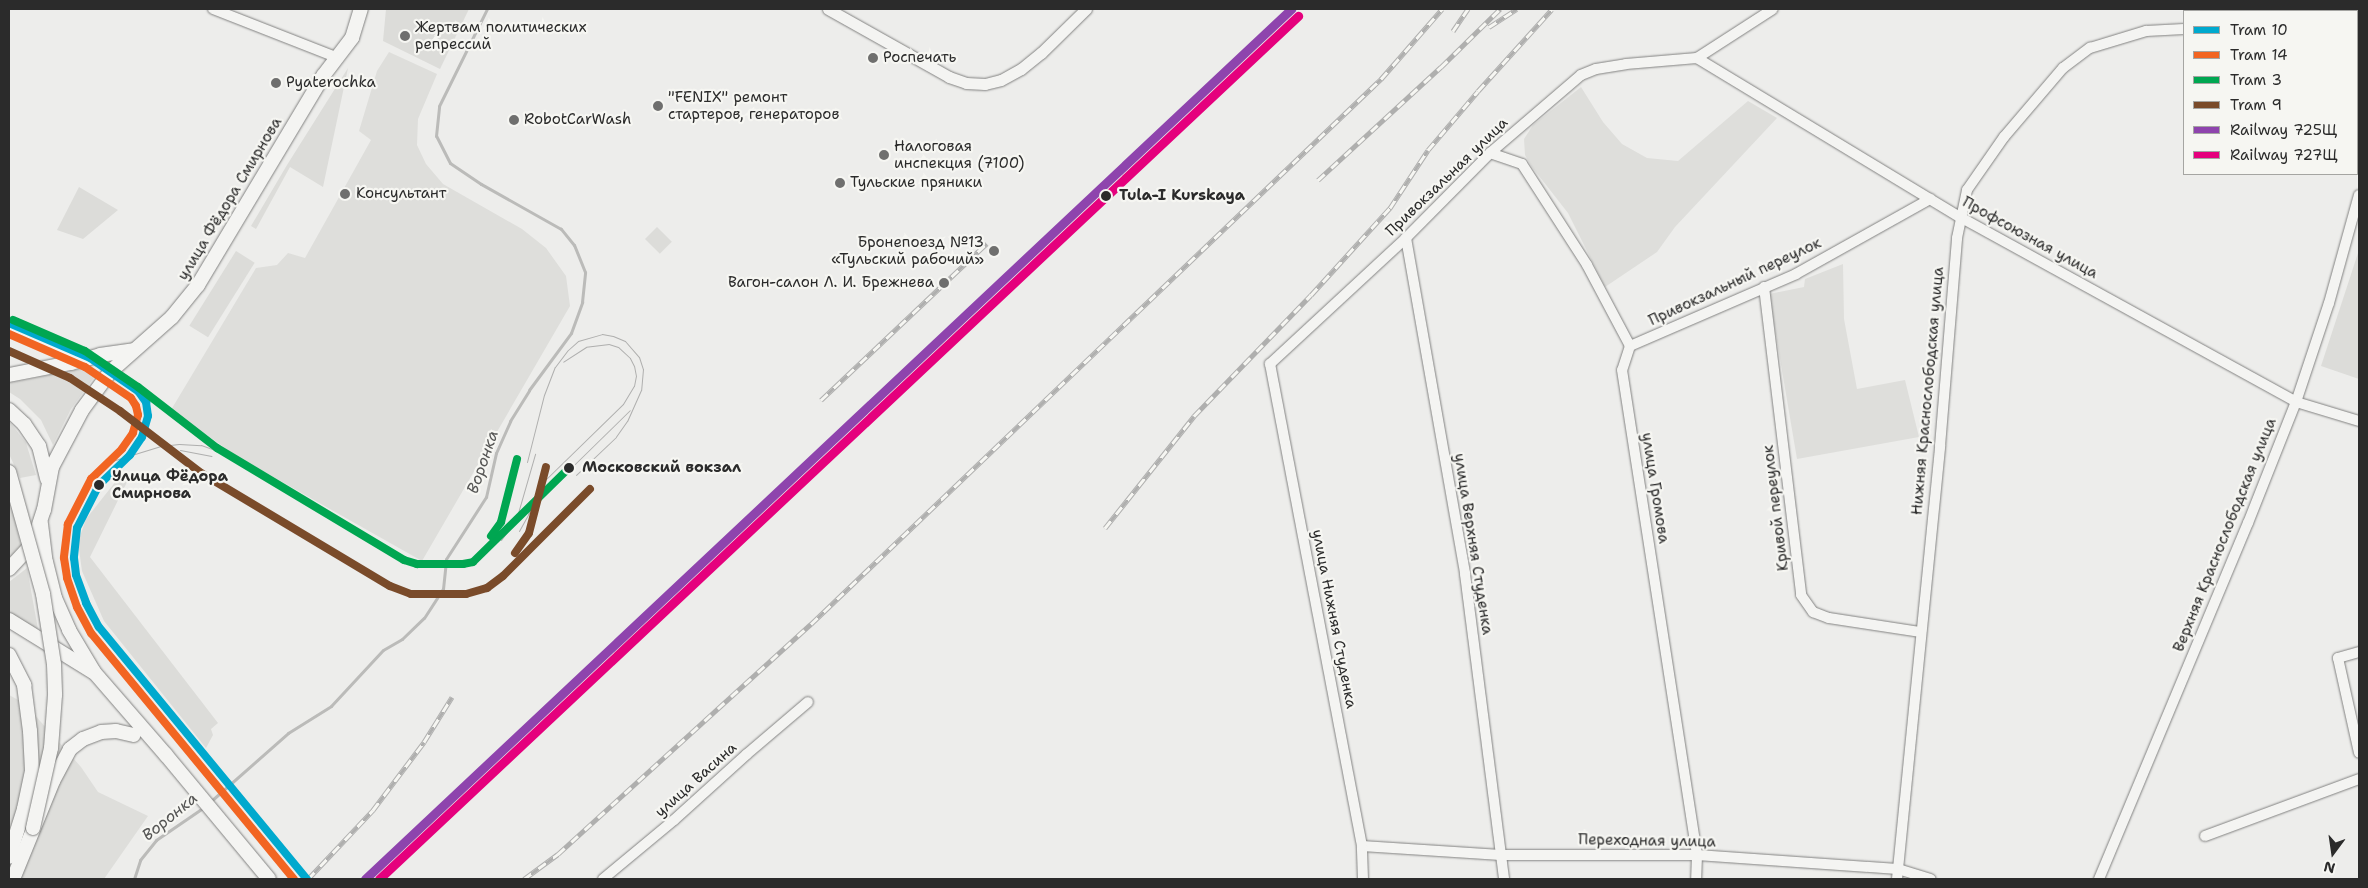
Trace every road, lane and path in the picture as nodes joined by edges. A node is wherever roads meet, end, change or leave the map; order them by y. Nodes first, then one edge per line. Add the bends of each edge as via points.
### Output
1 (213, 9) edge
2 (361, 9) edge
3 (828, 9) edge
4 (1086, 9) edge
5 (1773, 9) edge
6 (2183, 29) edge
7 (338, 58) junction
8 (1697, 58) junction
9 (1490, 153) junction
10 (2359, 195) edge
11 (1930, 199) junction
12 (1960, 217) junction
13 (1406, 238) junction
14 (1764, 288) junction
15 (9, 326) edge
16 (1630, 346) junction
17 (134, 350) junction
18 (85, 359) junction
19 (1270, 364) joint
20 (108, 374) junction
21 (9, 375) edge
22 (2296, 402) junction
23 (9, 410) edge
24 (2359, 421) edge
25 (9, 472) edge
26 (48, 485) junction
27 (41, 524) junction
28 (9, 568) edge
29 (9, 620) edge
30 (1921, 632) junction
31 (2359, 652) edge
32 (9, 655) edge
33 (94, 672) junction
34 (808, 702) dead end
35 (134, 736) joint
36 (2359, 753) edge
37 (166, 755) junction
38 (2359, 779) edge
39 (33, 828) junction
40 (2205, 836) dead end
41 (1362, 846) junction
42 (1501, 855) junction
43 (1697, 855) junction
44 (9, 857) edge
45 (1897, 874) edge
46 (13, 879) edge
47 (269, 879) edge
48 (603, 879) edge
49 (1363, 879) edge
50 (1504, 879) edge
51 (1696, 879) edge
52 (1930, 879) edge
53 (2100, 879) edge

1 - 7 street
2 - 7 main road, улица Фёдора Смирнова via 354,33
3 - 4 street via 948,77 966,83 985,84 1021,69
5 - 8 street, Привокзальная улица
6 - 12 street, Нижняя Краснослободская улица via 2146,31 2090,48 2063,68 2004,137 1967,190
7 - 17 main road, улица Фёдора Смирнова via 198,285 172,317
8 - 9 street, Привокзальная улица via 1626,64 1581,75
8 - 11 street, Профсоюзная улица
9 - 13 street, Привокзальная улица
9 - 16 street via 1522,164 1587,265
10 - 22 street, Верхняя Краснослободская улица via 2329,303
11 - 12 street, Профсоюзная улица
11 - 14 street, Привокзальный переулок via 1796,274
12 - 22 street, Профсоюзная улица
12 - 30 street, Нижняя Краснослободская улица
13 - 19 street, Привокзальная улица
13 - 42 street, улица Верхняя Cтуденка via 1465,574
14 - 16 street, Привокзальный переулок
14 - 30 street, Кривой переулок via 1801,595 1813,612 1830,618
15 - 18 street
16 - 43 street, улица Громова via 1622,370
17 - 18 main road
17 - 20 main road, улица Фёдора Смирнова
18 - 20 main road
18 - 21 main road
19 - 41 street, улица Нижняя Cтуденкa
20 - 26 main road, улица Фёдора Смирнова via 67,435
22 - 24 street, Профсоюзная улица
22 - 53 street, Верхняя Краснослободская улица
23 - 26 main road via 24,424 39,446
25 - 39 main road, bridge via 43,594 54,664 51,748
26 - 27 main road
27 - 28 main road via 27,550
27 - 33 main road via 55,598 69,630
29 - 33 main road
30 - 45 street, Нижняя Краснослободская улица
31 - 36 street via 2338,658
32 - 44 main road via 24,685 32,771
33 - 37 main road
34 - 48 street, улица Васина
35 - 37 street
35 - 39 main road, bridge via 116,731 101,732 74,746 63,761
37 - 47 main road
38 - 40 street
39 - 46 main road
41 - 42 street, Переходная улица
41 - 49 street, улица Нижняя Cтуденкa
42 - 43 street, Переходная улица
42 - 50 street, улица Верхняя Cтуденка
43 - 45 street, Переходная улица
43 - 51 street, улица Громова
45 - 52 street, Переходная улица

